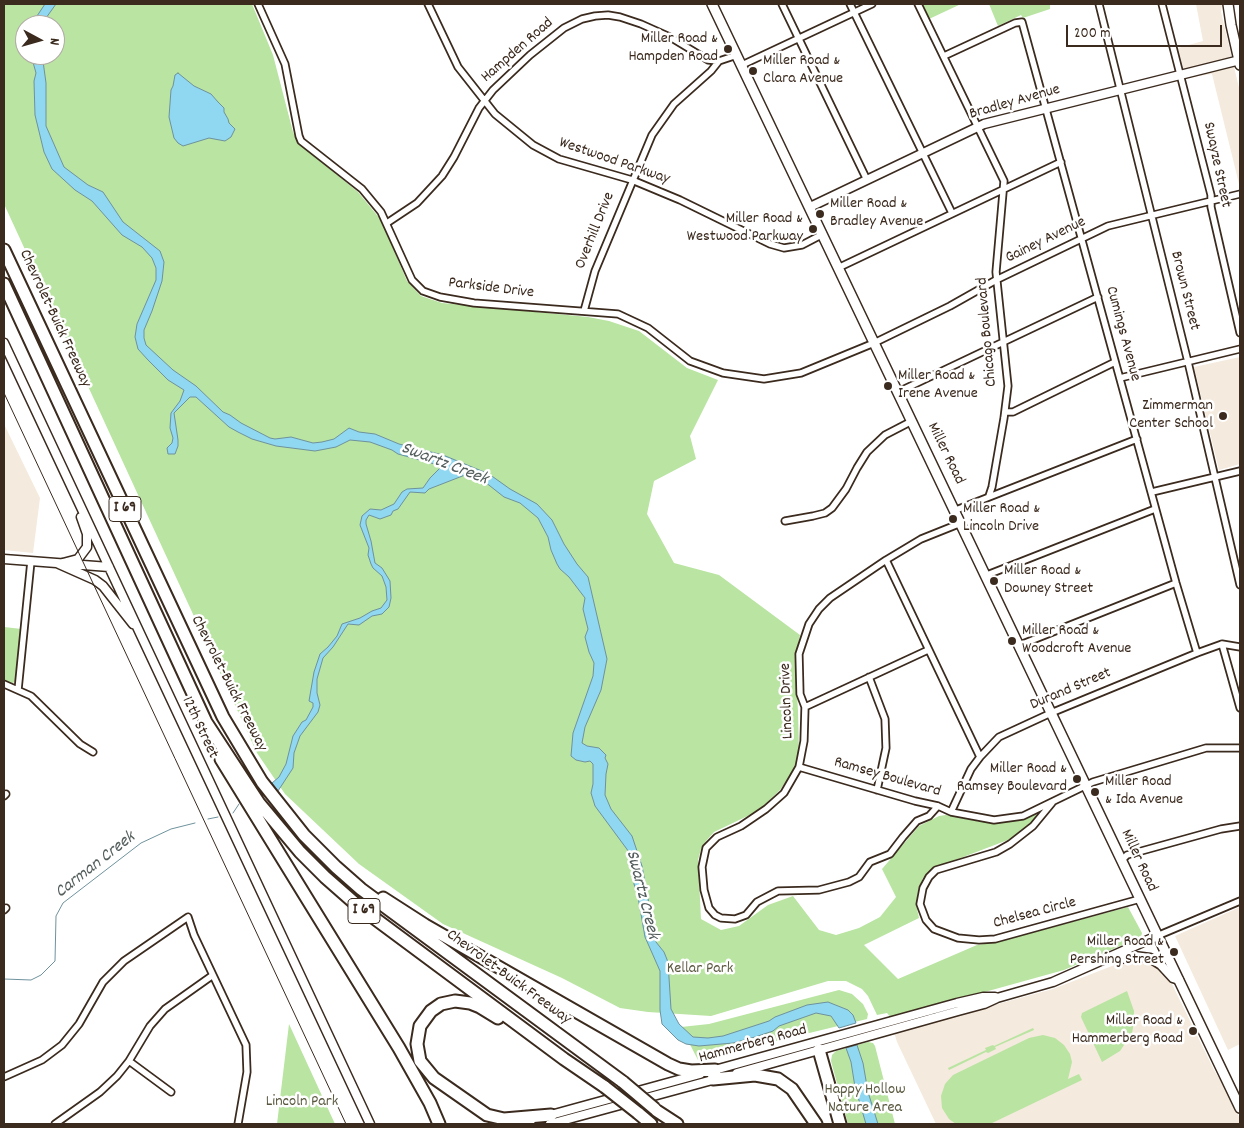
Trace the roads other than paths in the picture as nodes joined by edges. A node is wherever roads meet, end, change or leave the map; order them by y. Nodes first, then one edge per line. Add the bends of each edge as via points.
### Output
1 (258, 4) edge
2 (428, 4) edge
3 (712, 4) edge
4 (782, 4) edge
5 (850, 4) edge
6 (872, 4) edge
7 (918, 4) edge
8 (1099, 4) edge
9 (1162, 4) edge
10 (1228, 4) edge
11 (854, 12) junction
12 (799, 39) junction
13 (737, 55) junction
14 (944, 56) junction
15 (719, 62) junction
16 (1240, 62) edge
17 (742, 65) junction
18 (1180, 74) junction
19 (1120, 89) junction
20 (484, 101) junction
21 (1046, 108) junction
22 (978, 126) junction
23 (923, 153) junction
24 (1061, 162) junction
25 (632, 180) junction
26 (867, 180) junction
27 (1005, 188) junction
28 (1240, 194) edge
29 (1211, 200) junction
30 (810, 207) junction
31 (952, 213) junction
32 (1152, 215) junction
33 (387, 223) junction
34 (823, 234) junction
35 (1081, 239) junction
36 (4, 250) edge
37 (840, 267) junction
38 (996, 280) junction
39 (4, 284) edge
40 (1098, 297) junction
41 (584, 310) junction
42 (1240, 333) edge
43 (1002, 342) junction
44 (4, 343) edge
45 (874, 343) junction
46 (1240, 349) edge
47 (1115, 362) junction
48 (1188, 362) junction
49 (1120, 378) junction
50 (898, 392) junction
51 (1005, 412) junction
52 (912, 421) junction
53 (1137, 439) junction
54 (1240, 472) edge
55 (67, 476) junction
56 (1215, 477) junction
57 (1152, 492) junction
58 (989, 496) junction
59 (1156, 509) junction
60 (956, 510) junction
61 (785, 520) dead end
62 (962, 523) junction
63 (4, 560) edge
64 (886, 560) junction
65 (31, 561) junction
66 (59, 564) junction
67 (109, 567) junction
68 (986, 575) junction
69 (1176, 583) junction
70 (1240, 585) edge
71 (139, 632) junction
72 (1222, 644) junction
73 (1020, 645) junction
74 (1240, 647) edge
75 (928, 650) junction
76 (1197, 653) junction
77 (869, 677) junction
78 (4, 684) edge
79 (18, 690) junction
80 (804, 707) junction
81 (1240, 708) edge
82 (1051, 712) junction
83 (206, 722) junction
84 (1240, 748) edge
85 (93, 752) dead end
86 (980, 756) junction
87 (799, 767) junction
88 (1086, 785) junction
89 (877, 790) junction
90 (1054, 802) junction
91 (938, 806) junction
92 (951, 812) junction
93 (1240, 826) edge
94 (1122, 860) junction
95 (336, 867) junction
96 (1140, 899) junction
97 (1240, 901) edge
98 (1157, 936) junction
99 (1108, 958) junction
100 (212, 975) junction
101 (1179, 980) junction
102 (837, 1041) junction
103 (814, 1047) junction
104 (564, 1059) junction
105 (129, 1060) junction
106 (714, 1075) junction
107 (4, 1077) edge
108 (171, 1092) dead end
109 (1240, 1108) edge
110 (656, 1110) junction
111 (550, 1120) edge
112 (55, 1124) edge
113 (238, 1124) edge
114 (370, 1124) edge
115 (439, 1124) edge
116 (518, 1124) edge
117 (651, 1124) edge
118 (672, 1124) edge
119 (677, 1124) edge
120 (816, 1124) edge
121 (840, 1124) edge

1 - 33 street, Parkside Drive via 285,64 302,141 362,189
2 - 20 street, Westwood Parkway via 458,67
3 - 13 main road, Miller Road
4 - 12 street
5 - 11 street
6 - 11 street
7 - 14 street, Chicago Boulevard
8 - 19 street, Brown Street
9 - 18 street, Swayze Street
10 - 16 main road
11 - 12 street
11 - 23 street
12 - 17 street
12 - 26 street
13 - 15 street, Overhill Drive
13 - 17 main road, Miller Road
14 - 21 street, Cumings Avenue via 1022,22
14 - 22 street, Chicago Boulevard
15 - 20 street, Hampden Road via 708,60 641,24 620,17 595,16 564,28 530,55
15 - 25 street, Overhill Drive via 662,119
16 - 18 street, Bradley Avenue
17 - 30 main road, Miller Road
18 - 19 street, Bradley Avenue
18 - 29 street, Swayze Street
19 - 21 street, Bradley Avenue
19 - 32 street, Brown Street
20 - 25 street, Westwood Parkway via 533,145 559,159
20 - 33 street, Hampden Road via 442,176 417,203
21 - 22 street, Bradley Avenue
21 - 24 street, Cumings Avenue
22 - 23 street, Bradley Avenue
22 - 27 street, Chicago Boulevard
23 - 26 street, Bradley Avenue
23 - 31 street
24 - 27 street
24 - 35 street, Cumings Avenue
25 - 34 street, Westwood Parkway via 784,248 802,245
25 - 41 street, Overhill Drive via 592,278
26 - 30 street, Bradley Avenue
27 - 31 street
27 - 38 street, Chicago Boulevard
28 - 29 street, Gainey Avenue
29 - 32 street, Gainey Avenue
29 - 42 street, Swayze Street
30 - 34 main road, Miller Road
31 - 37 street
32 - 35 street, Gainey Avenue via 1108,226
32 - 48 street, Brown Street
33 - 41 street, Parkside Drive via 412,280 423,291 474,303
34 - 37 main road, Miller Road
35 - 38 street, Gainey Avenue
35 - 40 street, Cumings Avenue
36 - 95 highway, Chevrolet-Buick Freeway / I 69 via 223,717 273,796 304,835
37 - 45 main road, Miller Road
38 - 43 street, Chicago Boulevard
38 - 45 street, Gainey Avenue
39 - 83 highway, Chevrolet-Buick Freeway / I 69
40 - 43 street
40 - 47 street, Cumings Avenue
41 - 45 street, Parkside Drive via 618,314 648,328 690,361 723,373 750,378 801,373
43 - 50 street
43 - 51 street, Chicago Boulevard via 1008,386
44 - 55 street, 12th Street
45 - 50 main road, Miller Road
46 - 48 street
47 - 49 street, Cumings Avenue
47 - 51 street via 1013,412
48 - 49 street
48 - 56 street, Brown Street
49 - 53 street, Cumings Avenue
50 - 52 main road, Miller Road
51 - 58 street, Chicago Boulevard
52 - 60 main road, Miller Road
52 - 61 street via 885,435 867,452 832,508 825,513
53 - 57 street, Cumings Avenue
53 - 58 street
54 - 56 street
55 - 66 street via 88,541 81,557
55 - 67 street, 12th Street
56 - 57 street
56 - 70 street, Brown Street
57 - 59 street, Cumings Avenue
58 - 60 street
59 - 68 street
59 - 69 street, Cumings Avenue
60 - 62 main road, Miller Road
62 - 64 street, Lincoln Drive via 921,539
62 - 68 main road, Miller Road
63 - 65 street
64 - 75 street
64 - 80 street, Lincoln Drive via 830,598 809,624 799,664
65 - 66 street
65 - 79 street
66 - 67 street
66 - 71 street via 103,586
67 - 71 street, 12th Street
68 - 73 main road, Miller Road
69 - 73 street
69 - 76 street, Cumings Avenue
71 - 114 street, 12th Street
72 - 74 street, Durand Street
72 - 76 street, Durand Street
72 - 81 street
73 - 82 main road, Miller Road
75 - 77 street
75 - 86 street
76 - 82 street, Durand Street
77 - 80 street
77 - 89 street via 885,719 886,748
78 - 79 street
79 - 85 street via 31,696 80,744
80 - 87 street, Lincoln Drive via 804,741
82 - 86 street, Durand Street via 999,737
82 - 88 main road, Miller Road
83 - 104 highway, Chevrolet-Buick Freeway / I 69 via 259,803 285,836 325,877 375,920
83 - 115 highway via 224,765 404,1056
84 - 88 street, Ramsey Boulevard via 1206,748
86 - 92 street, Durand Street
87 - 89 street, Ramsey Boulevard
87 - 91 street, Lincoln Drive via 784,793 766,810 717,837 706,848 702,867 704,890 709,908 715,915 735,919 746,915 757,902 778,891 819,890 859,877 870,862 890,854 917,822
88 - 90 street, Ramsey Boulevard
88 - 94 main road, Miller Road
89 - 91 street, Ramsey Boulevard
90 - 92 street, Ramsey Boulevard via 1022,816 994,820
90 - 96 street, Chelsea Circle via 1033,826 1010,844 996,852 936,870 923,888 920,904 926,920 934,929 958,938 995,939
91 - 92 street, Ramsey Boulevard
93 - 94 street via 1127,855
94 - 96 main road, Miller Road
95 - 106 highway via 425,925 668,1064
95 - 110 highway, Chevrolet-Buick Freeway / I 69, bridge via 397,917 623,1082
96 - 98 main road, Miller Road
97 - 98 street
98 - 99 street, Hammerberg Road
98 - 101 main road, Miller Road
99 - 101 street via 1150,958
99 - 102 street, Hammerberg Road via 1053,982 997,998 983,997
100 - 105 street via 165,1009
100 - 107 street via 188,917 124,961 103,982 79,1024 62,1045 42,1060
100 - 113 street via 246,1045 247,1072
101 - 109 main road, Miller Road
102 - 103 street, Hammerberg Road
102 - 103 street, Hammerberg Road
103 - 106 street, Hammerberg Road
103 - 106 street, Hammerberg Road
103 - 121 highway
104 - 111 highway via 485,1010 466,1002 455,1001 436,1008 423,1020 418,1032 418,1055 429,1072 483,1113 493,1117
104 - 117 highway, Chevrolet-Buick Freeway / I 69, bridge
105 - 108 street
105 - 112 street via 100,1092
106 - 111 street, Hammerberg Road
106 - 120 highway via 756,1075 778,1079 795,1093
110 - 118 highway, Chevrolet-Buick Freeway / I 69
110 - 119 highway
111 - 116 street, Hammerberg Road

